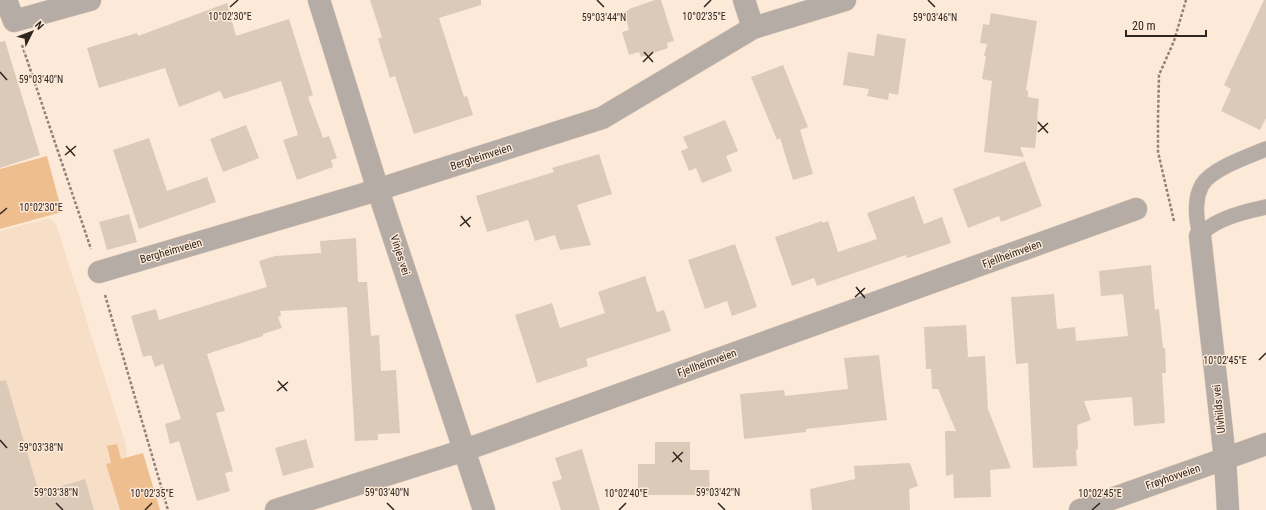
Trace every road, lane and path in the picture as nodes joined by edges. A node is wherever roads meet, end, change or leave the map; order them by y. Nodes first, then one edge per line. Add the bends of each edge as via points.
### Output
1 (6, 0) edge
2 (90, 0) edge
3 (319, 0) edge
4 (744, 0) edge
5 (845, 0) edge
6 (1186, 0) edge
7 (753, 28) junction
8 (1266, 149) edge
9 (378, 190) junction
10 (1266, 207) edge
11 (1136, 209) dead end
12 (1175, 225) dead end
13 (1200, 236) junction
14 (98, 272) dead end
15 (1266, 444) edge
16 (465, 450) junction
17 (1225, 459) junction
18 (276, 510) edge
19 (484, 510) edge
20 (1080, 510) edge
21 (1228, 510) edge

1 - 2 street via 14,21
3 - 9 street, Vinjes vei
4 - 7 street
5 - 7 street, Bergheimveien
6 - 12 path via 1174,41 1160,75 1159,90 1158,152
7 - 9 street, Bergheimveien via 602,118
8 - 13 lane via 1234,162 1202,184 1196,216
9 - 14 street, Bergheimveien
9 - 16 street, Vinjes vei
10 - 13 lane via 1225,219 1205,229
11 - 16 street, Fjellheimveien
13 - 17 street, Ulvhilds vei
15 - 17 street, Frøyhovveien
16 - 18 street, Fjellheimveien
16 - 19 street, Vinjes vei
17 - 20 street, Frøyhovveien
17 - 21 street, Ulvhilds vei

